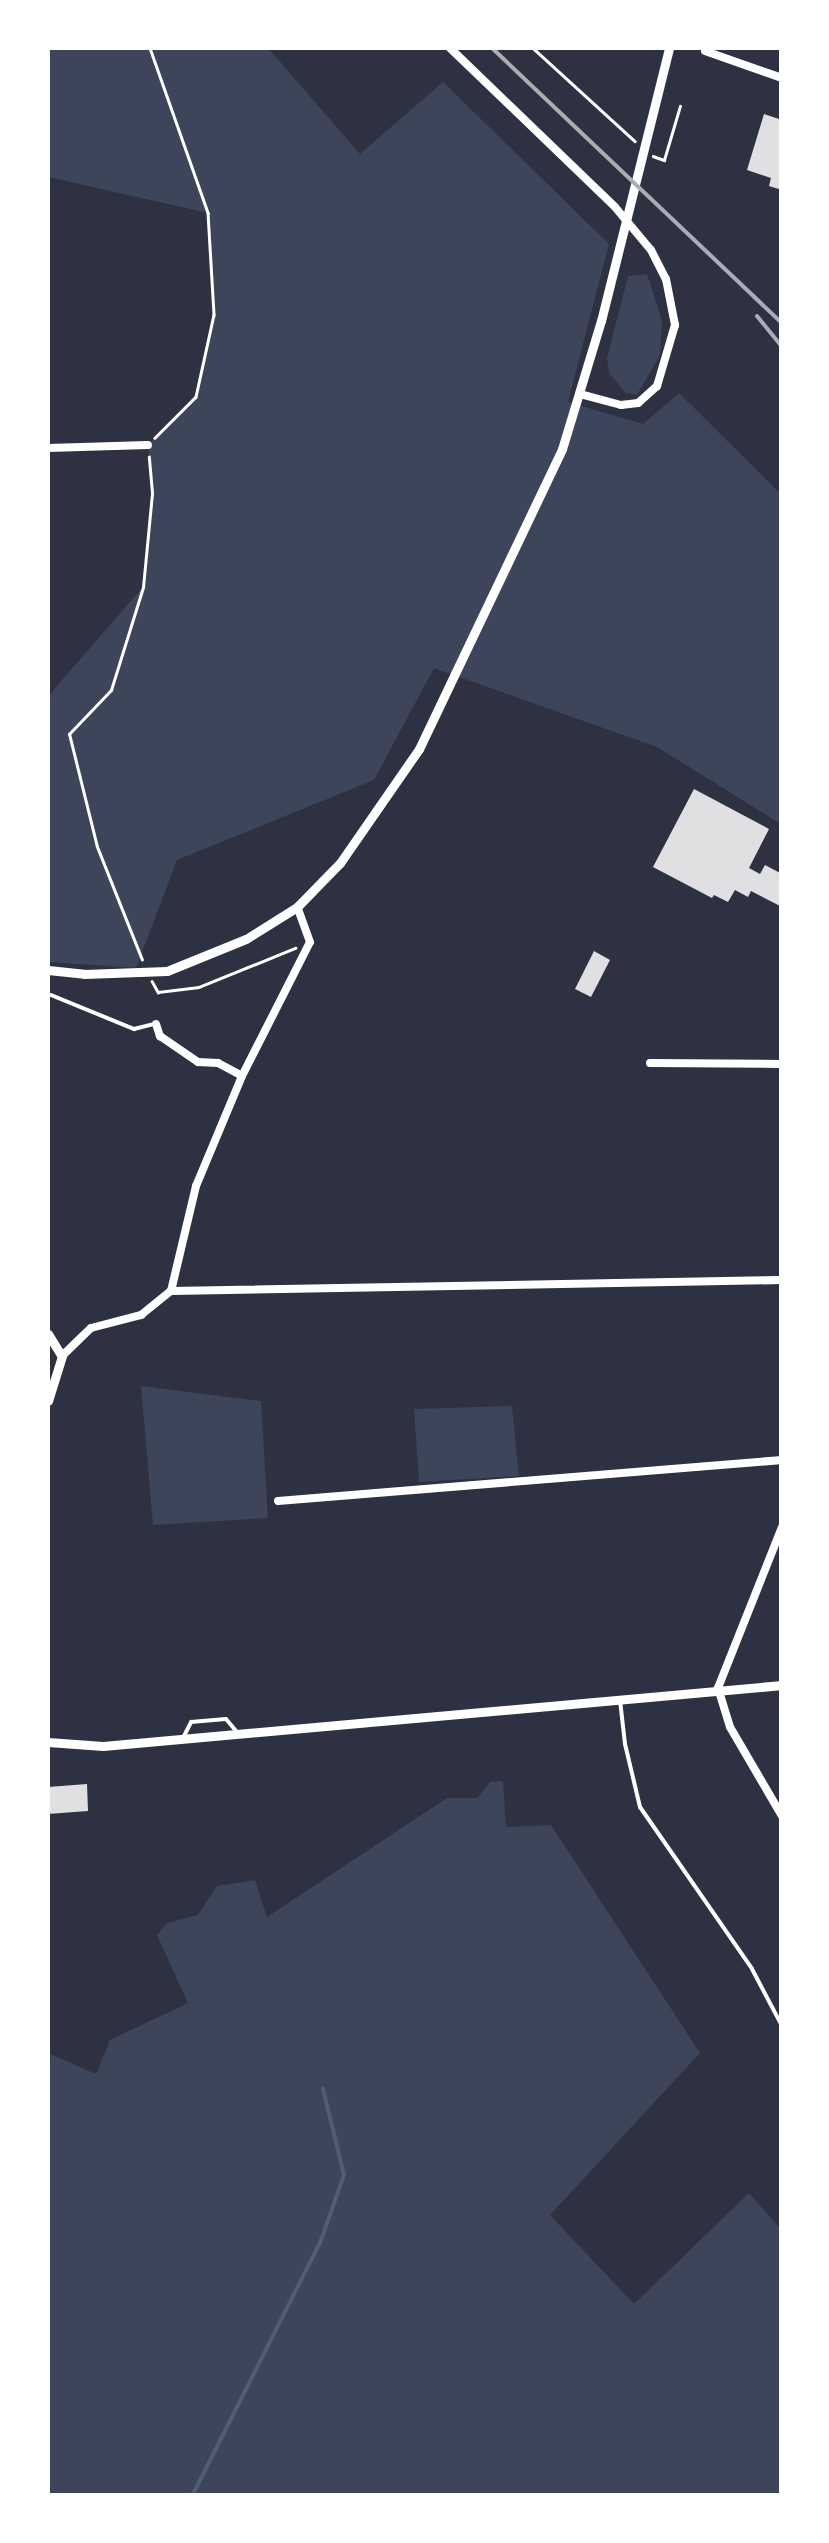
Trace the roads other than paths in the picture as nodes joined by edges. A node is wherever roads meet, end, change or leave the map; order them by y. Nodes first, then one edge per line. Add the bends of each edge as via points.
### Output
1 (450, 48) edge
2 (669, 48) edge
3 (705, 49) edge
4 (782, 78) edge
5 (580, 394) junction
6 (148, 445) road end
7 (48, 448) edge
8 (297, 907) junction
9 (48, 970) edge
10 (52, 995) dead end
11 (156, 1024) joint
12 (650, 1064) dead end
13 (782, 1064) edge
14 (242, 1076) junction
15 (782, 1280) edge
16 (171, 1290) junction
17 (48, 1334) edge
18 (62, 1356) junction
19 (48, 1401) edge
20 (782, 1460) edge
21 (278, 1501) dead end
22 (782, 1526) edge
23 (782, 1685) edge
24 (718, 1688) junction
25 (620, 1696) junction
26 (48, 1742) edge
27 (782, 1816) edge
28 (782, 2026) edge

1 - 5 street via 614,207 666,279 675,324 656,386 638,404 621,406
2 - 5 street
3 - 4 street
5 - 8 street via 562,449 419,749 340,863
6 - 7 street
8 - 9 street via 246,939 148,974
8 - 14 street via 310,942
10 - 11 lane via 134,1029
11 - 14 street via 160,1036 198,1062 218,1063
12 - 13 street
14 - 16 street via 196,1186
15 - 16 street
16 - 18 street via 141,1315 91,1328
17 - 18 street
18 - 19 street
20 - 21 street
22 - 24 street
23 - 24 street
24 - 25 street
24 - 27 street via 730,1728
25 - 26 street via 103,1746
25 - 28 lane via 640,1807 742,1955

